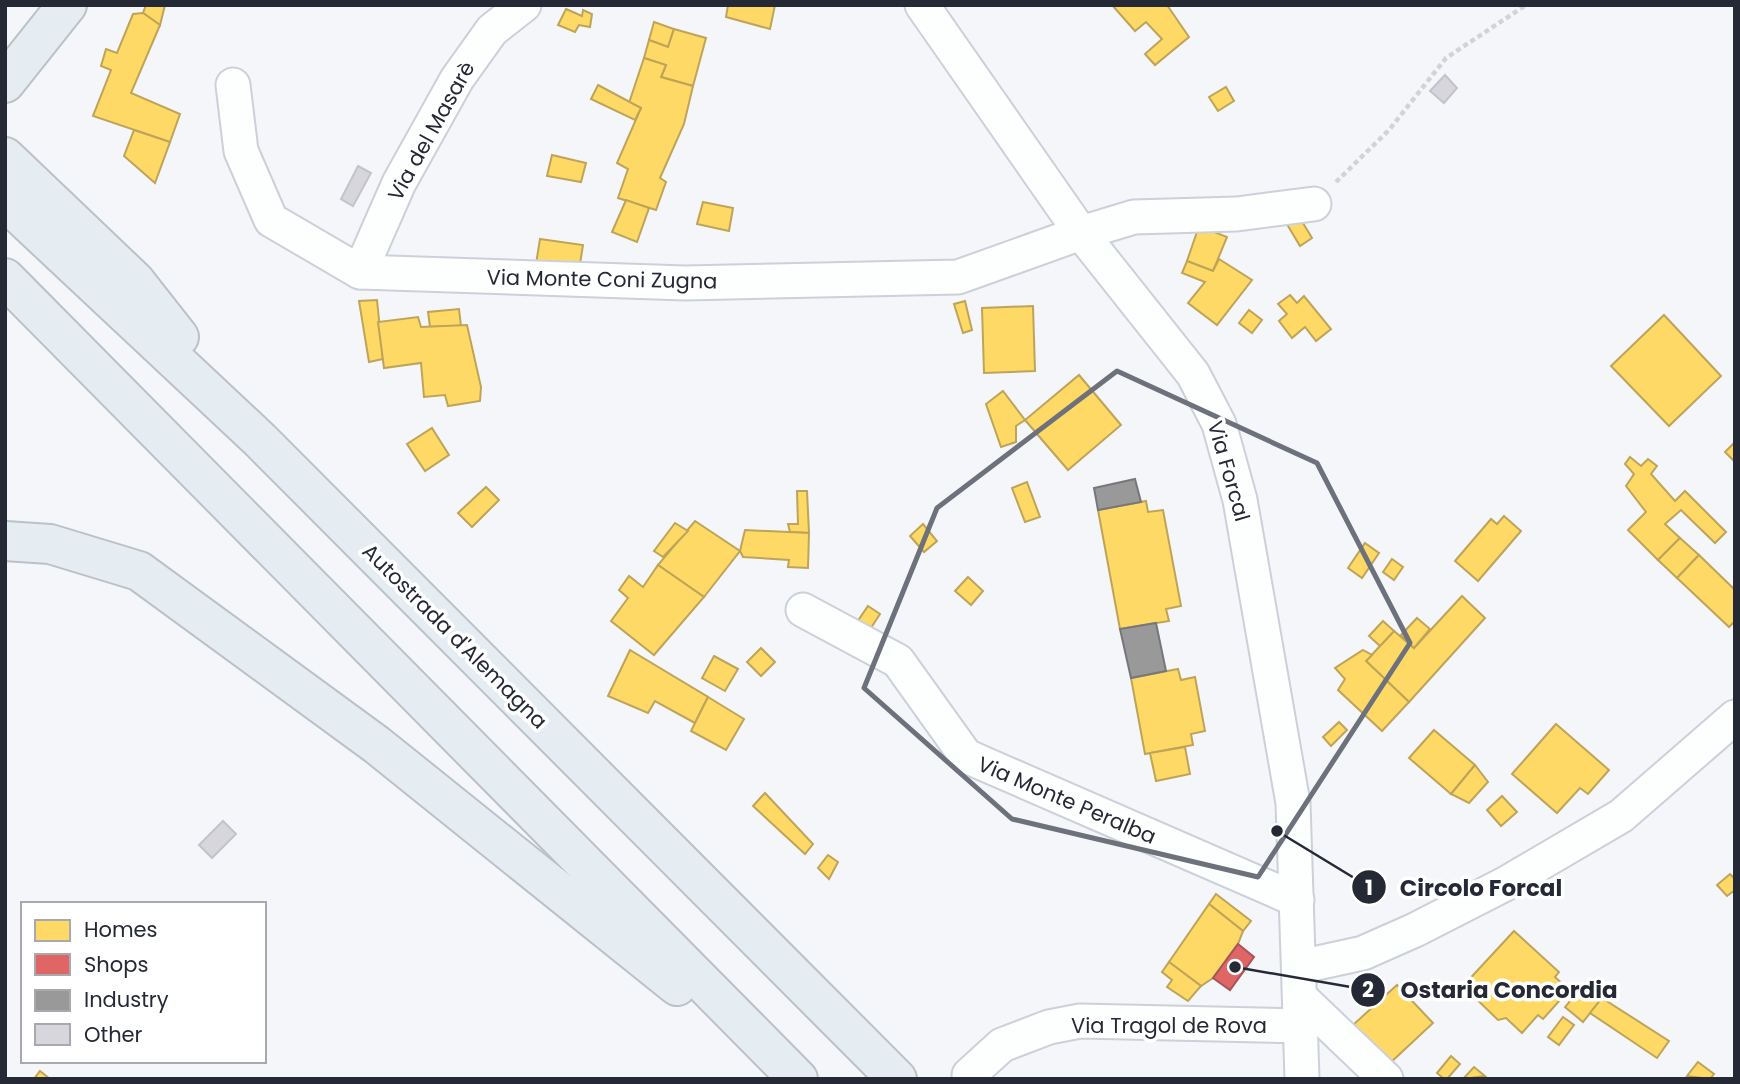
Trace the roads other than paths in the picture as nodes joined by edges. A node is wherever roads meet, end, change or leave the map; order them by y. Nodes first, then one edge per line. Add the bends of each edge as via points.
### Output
1 (66, 5) edge
2 (524, 5) edge
3 (922, 5) edge
4 (17, 69) edge
5 (233, 85) dead end
6 (5, 157) edge
7 (5, 201) edge
8 (1314, 204) road end
9 (1081, 233) junction
10 (359, 272) junction
11 (5, 278) edge
12 (260, 440) junction
13 (5, 541) edge
14 (803, 610) dead end
15 (1735, 717) edge
16 (1297, 900) junction
17 (1300, 997) junction
18 (969, 1075) dead end
19 (793, 1079) edge
20 (799, 1079) edge
21 (897, 1079) edge
22 (1302, 1079) edge
23 (1387, 1079) edge

1 - 4 highway
2 - 10 street, Via del Masarè via 492,30 457,79 399,183
3 - 9 street, Via Forcal
5 - 10 street, Via Monte Coni Zugna via 242,151 271,220
6 - 12 highway via 135,281
7 - 12 highway, Autostrada d'Alemagna
8 - 9 street, Via Monte Coni Zugna via 1237,214 1134,218
9 - 10 street, Via Monte Coni Zugna via 958,277 685,283
9 - 16 street, Via Forcal via 1193,374 1219,424 1240,499 1293,803
11 - 20 highway
12 - 21 highway, Autostrada d'Alemagna
13 - 19 highway via 50,544 139,571 377,745
14 - 16 street, Via Monte Peralba via 898,661 966,757
15 - 17 street, Via Tragol de Rova via 1621,816 1505,884 1363,953
16 - 17 street, Via Forcal
17 - 18 street, Via Tragol de Rova via 1049,1027 1002,1045
17 - 22 street, Via Forcal
17 - 23 street

